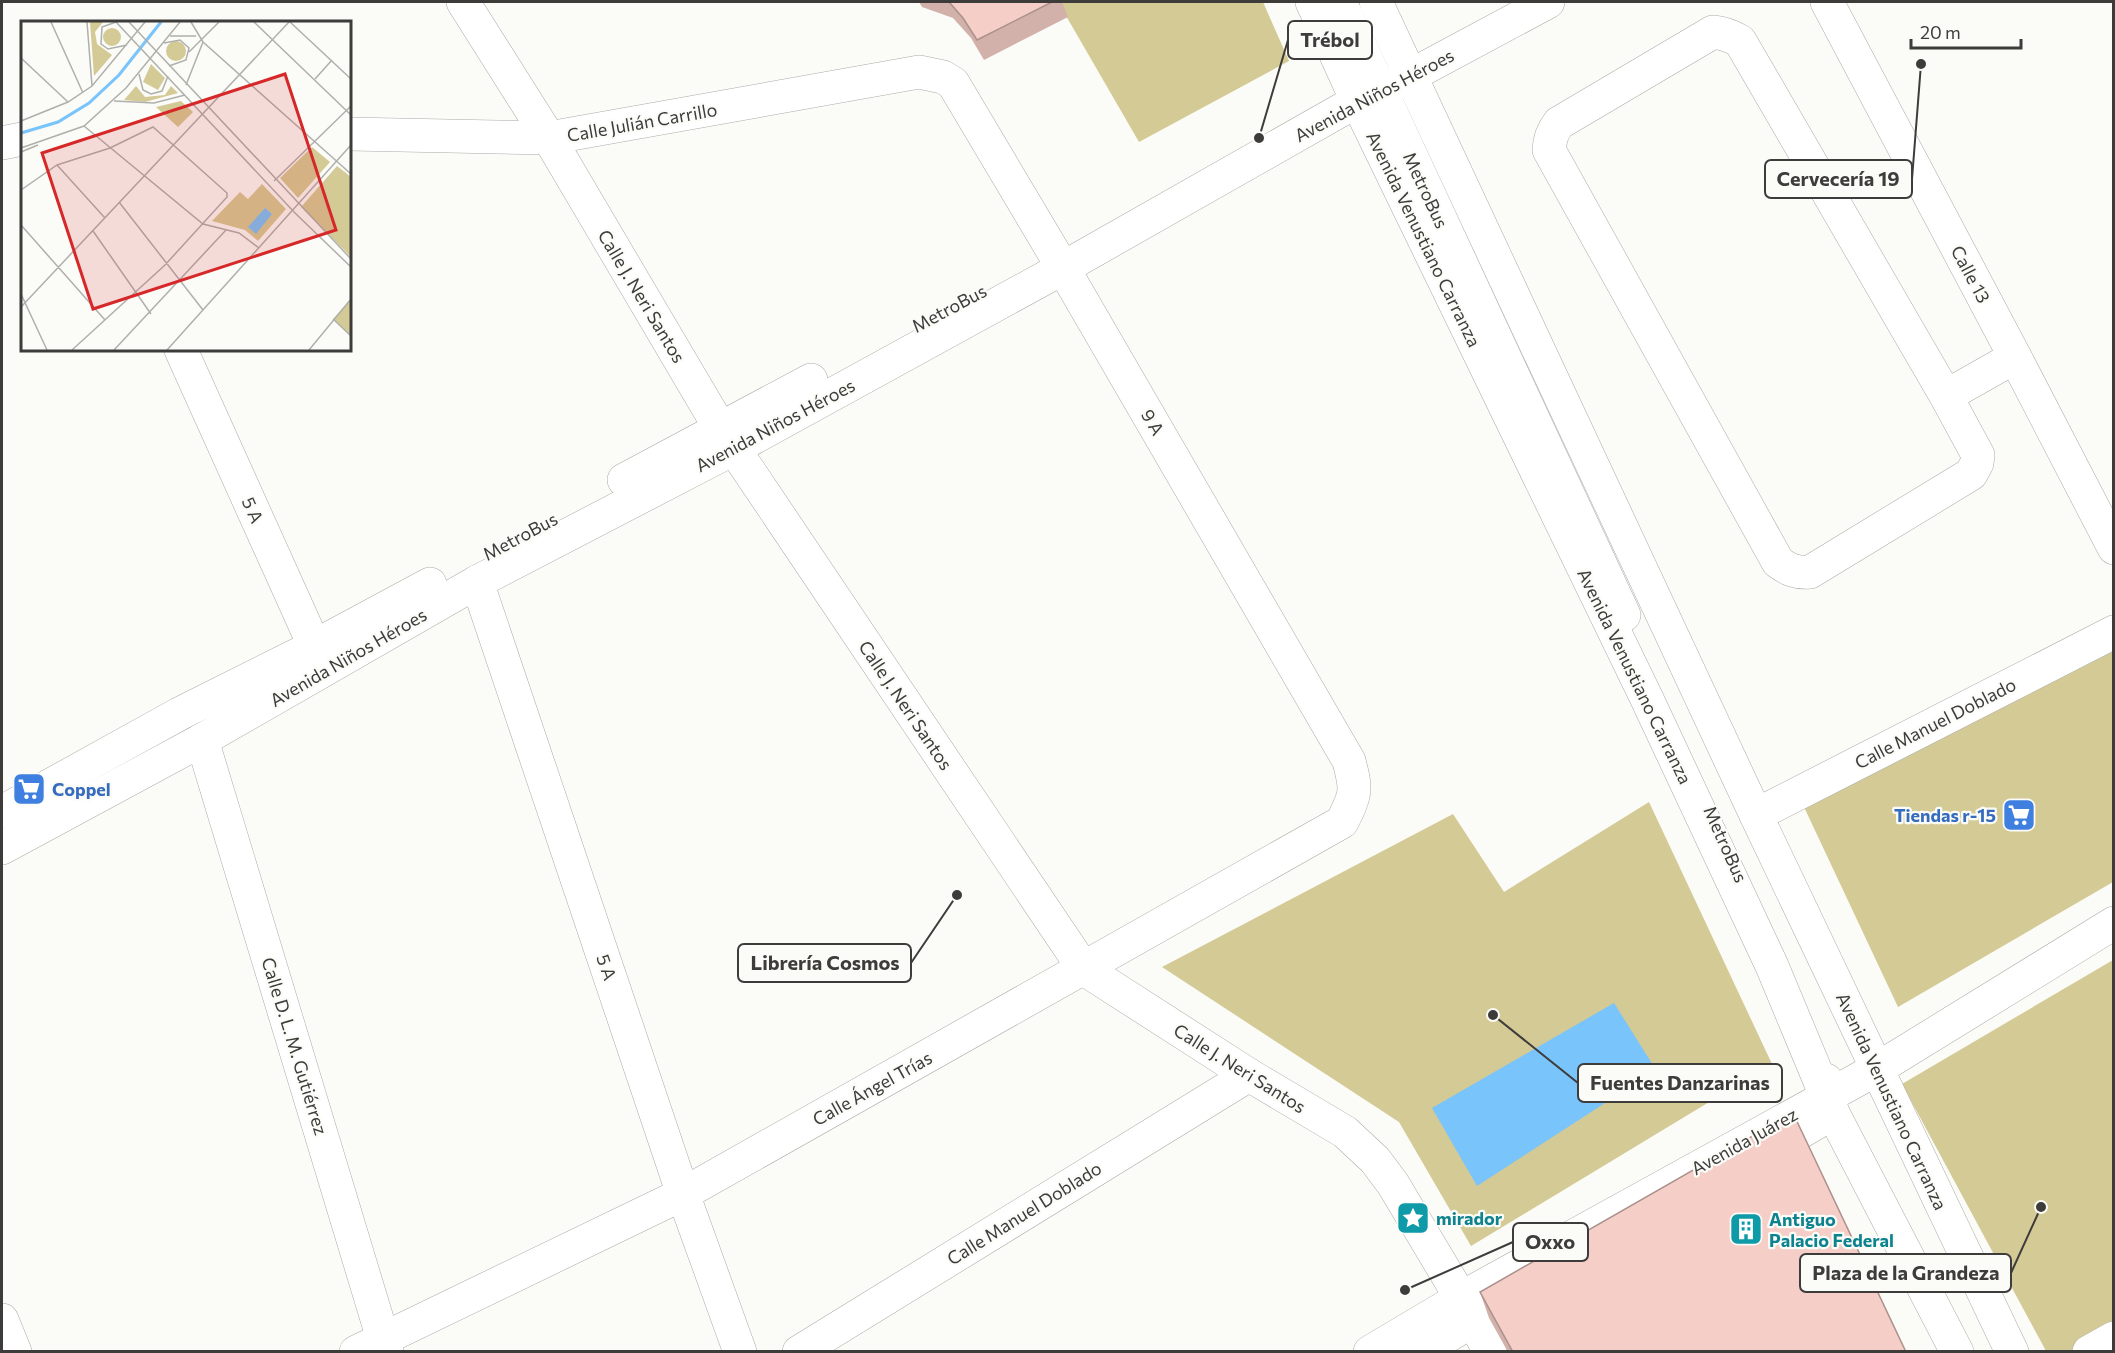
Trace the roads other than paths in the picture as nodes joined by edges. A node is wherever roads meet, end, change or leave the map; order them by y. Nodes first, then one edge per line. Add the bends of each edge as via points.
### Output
1 (464, 2) edge
2 (1312, 2) edge
3 (1340, 2) edge
4 (1376, 2) edge
5 (1548, 2) edge
6 (1827, 2) edge
7 (932, 73) joint
8 (1410, 76) junction
9 (1366, 88) junction
10 (351, 134) edge
11 (549, 138) junction
12 (21, 139) edge
13 (2, 142) edge
14 (1058, 260) junction
15 (181, 351) edge
16 (2015, 357) junction
17 (1946, 396) junction
18 (727, 438) junction
19 (2114, 548) edge
20 (477, 582) junction
21 (2114, 632) edge
22 (319, 659) junction
23 (202, 740) junction
24 (1355, 785) joint
25 (2, 812) edge
26 (1756, 815) junction
27 (2, 848) edge
28 (2114, 923) edge
29 (1084, 969) junction
30 (1877, 1069) junction
31 (1249, 1075) junction
32 (1825, 1096) junction
33 (683, 1194) junction
34 (1467, 1309) junction
35 (2, 1320) edge
36 (2114, 1338) edge
37 (376, 1348) edge
38 (15, 1352) edge
39 (740, 1352) edge
40 (799, 1352) edge
41 (1370, 1352) edge
42 (1421, 1352) edge
43 (1490, 1352) edge
44 (1957, 1352) edge
45 (2012, 1352) edge
46 (2089, 1352) edge

1 - 11 street, Calle J. Neri Santos
2 - 9 street, Avenida Venustiano Carranza
3 - 9 street
4 - 8 street, Avenida Venustiano Carranza
5 - 8 street, Avenida Niños Héroes
6 - 16 street, Calle 13
7 - 11 street, Calle Julián Carrillo via 919,72
7 - 14 street, 9 A via 953,83
8 - 9 street, Avenida Niños Héroes
8 - 26 street, Avenida Venustiano Carranza
9 - 14 street, Avenida Niños Héroes
9 - 32 street, Avenida Venustiano Carranza via 1772,966
10 - 11 street, Calle Julián Carrillo
11 - 18 street, Calle J. Neri Santos
12 - 13 street
14 - 18 street, Avenida Niños Héroes
14 - 24 street, 9 A via 1349,761
15 - 22 street, 5 A
16 - 17 street
16 - 19 street, Calle 13
17 - 17 street via 1977,455 1971,474 1810,572 1788,570 1778,562 1549,150 1554,130 1559,123 1713,32 1740,41
18 - 20 street, Avenida Niños Héroes
18 - 22 street, MetroBus
18 - 29 street, Calle J. Neri Santos
20 - 22 street, Avenida Niños Héroes
20 - 33 street, 5 A
21 - 26 street, Calle Manuel Doblado
22 - 23 street, Avenida Niños Héroes
22 - 25 street, MetroBus via 179,714
23 - 27 street, Avenida Niños Héroes
23 - 37 street, Calle D. L. M. Gutiérrez
24 - 29 street, Calle Ángel Trías via 1352,803 1342,822
26 - 30 street, Avenida Venustiano Carranza
28 - 30 street, Avenida Juárez
29 - 31 street, Calle J. Neri Santos
29 - 33 street, Calle Ángel Trías
30 - 32 street, Avenida Juárez
30 - 45 street, Avenida Venustiano Carranza
31 - 34 street, Calle J. Neri Santos via 1345,1132 1375,1160
31 - 40 street, Calle Manuel Doblado
32 - 34 street, Avenida Juárez
32 - 44 street, Avenida Venustiano Carranza
33 - 37 street, Calle Ángel Trías
33 - 39 street, 5 A
34 - 41 street, Avenida Juárez
34 - 42 street
34 - 43 street, Calle J. Neri Santos
35 - 38 street
36 - 46 street

